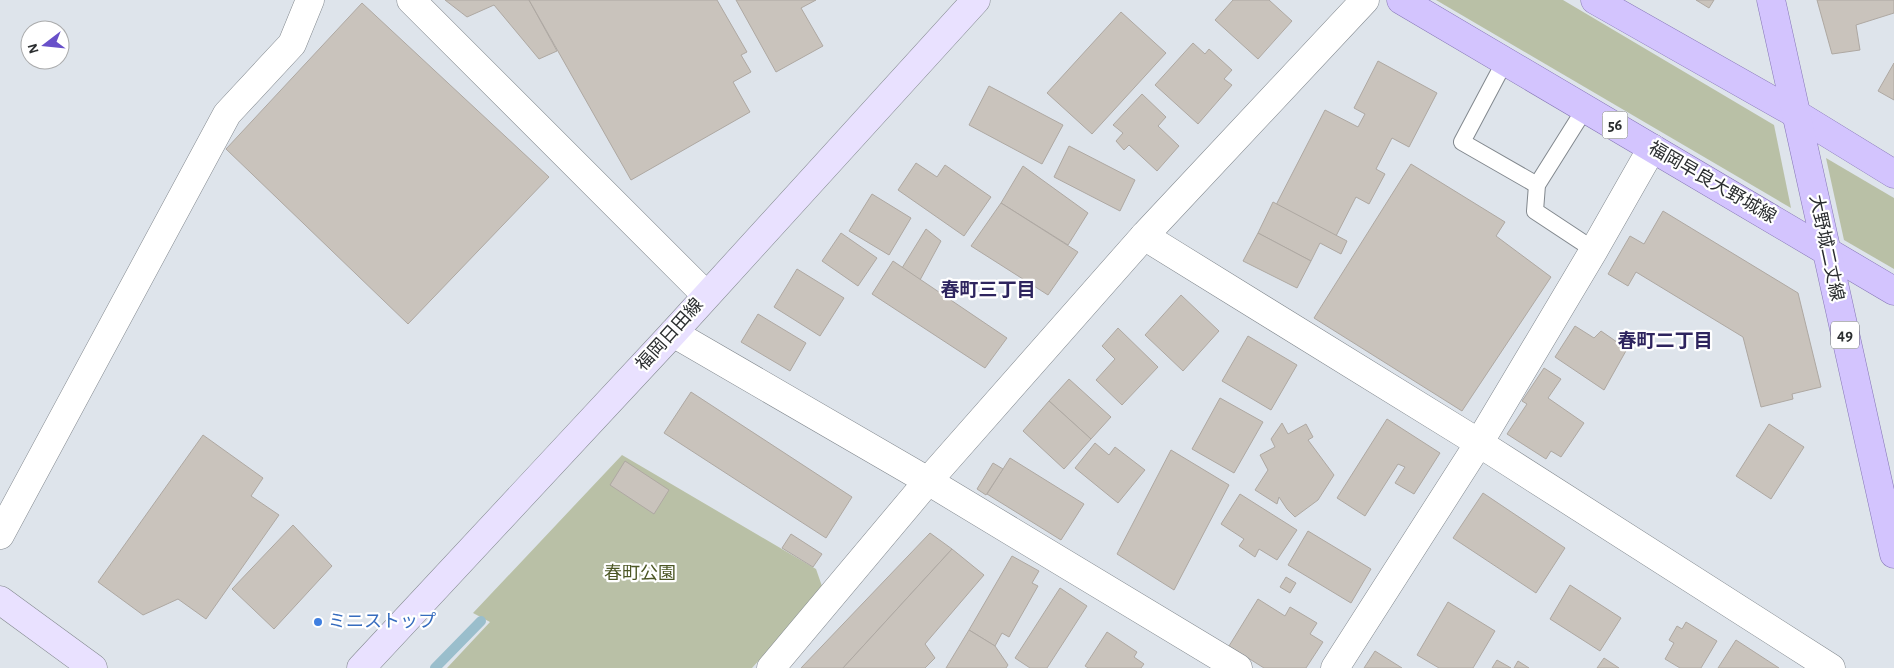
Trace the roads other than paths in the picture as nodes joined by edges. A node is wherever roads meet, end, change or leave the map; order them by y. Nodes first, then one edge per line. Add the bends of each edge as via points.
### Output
1 (310, 0) edge
2 (411, 0) edge
3 (976, 0) edge
4 (1365, 0) edge
5 (1401, 0) edge
6 (1595, 0) edge
7 (1771, 0) edge
8 (1505, 61) junction
9 (1586, 107) junction
10 (1798, 115) junction
11 (1652, 148) junction
12 (1894, 174) edge
13 (1538, 185) junction
14 (1144, 236) junction
15 (1594, 250) junction
16 (1828, 252) junction
17 (1894, 291) edge
18 (706, 295) junction
19 (673, 332) junction
20 (1479, 443) junction
21 (928, 481) junction
22 (0, 536) edge
23 (1894, 554) edge
24 (0, 600) edge
25 (93, 668) edge
26 (361, 668) edge
27 (771, 668) edge
28 (1238, 668) edge
29 (1335, 668) edge
30 (1831, 668) edge

1 - 22 street via 292,44 227,114
2 - 18 street
3 - 18 main road, 福岡日田線
4 - 14 street
5 - 8 main road, 福岡早良大野城線 / 56
6 - 10 main road
7 - 10 main road, 大野城二丈線 / 49
8 - 9 main road, 福岡早良大野城線 / 56
8 - 13 lane via 1462,142
9 - 11 main road, 福岡早良大野城線 / 56
9 - 13 lane
10 - 12 main road
10 - 16 main road, 大野城二丈線 / 49
11 - 15 street
11 - 16 main road, 福岡早良大野城線 / 56
13 - 15 lane via 1535,211
14 - 20 street
14 - 21 street
15 - 20 street
16 - 17 main road, 福岡早良大野城線 / 56
16 - 23 main road, 大野城二丈線 / 49
18 - 19 main road, 福岡日田線
19 - 21 street
19 - 26 main road, 福岡日田線
20 - 29 street
20 - 30 street
21 - 27 street
21 - 28 street
24 - 25 main road

